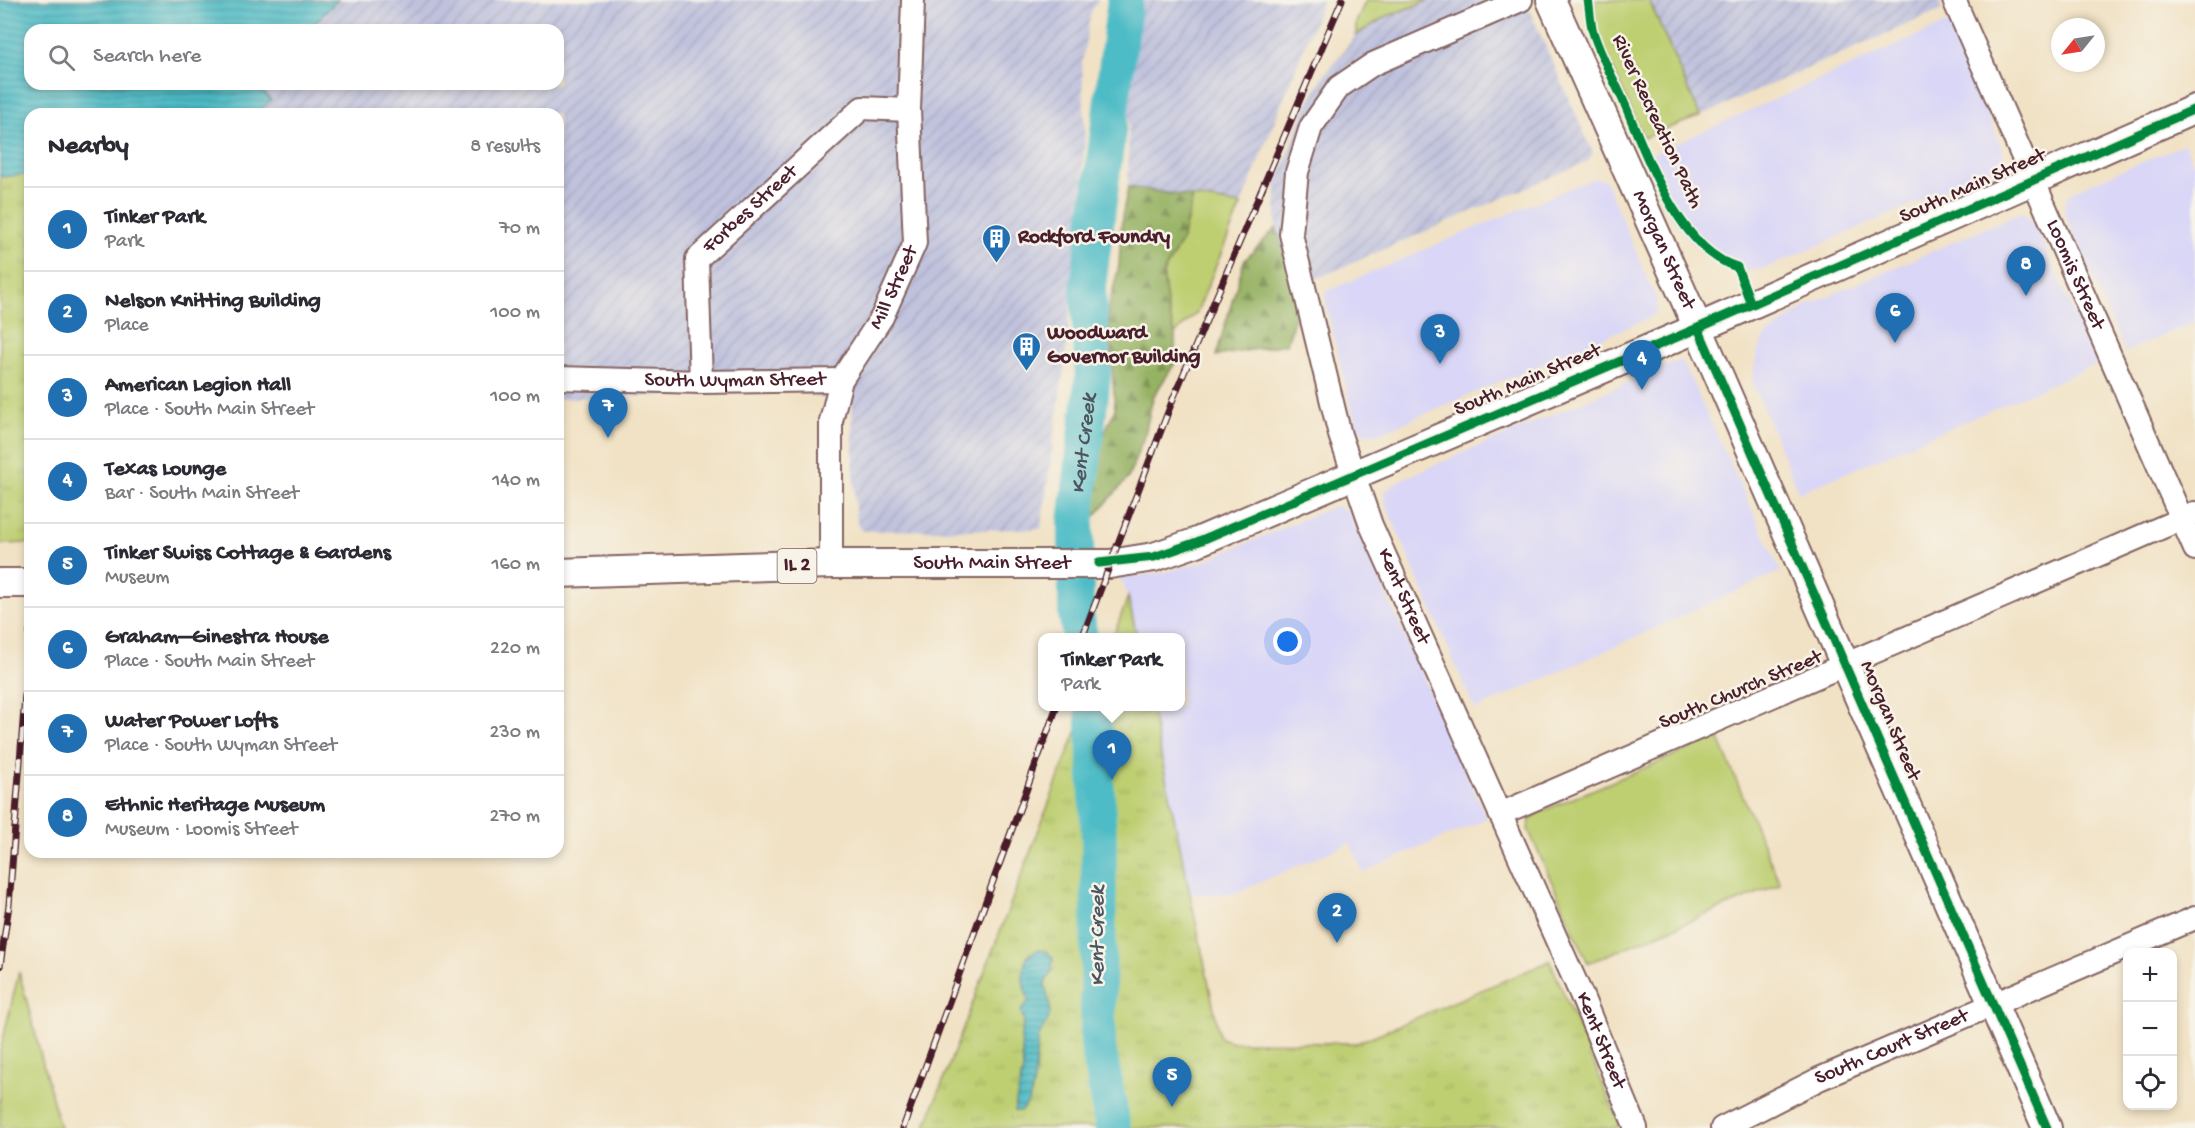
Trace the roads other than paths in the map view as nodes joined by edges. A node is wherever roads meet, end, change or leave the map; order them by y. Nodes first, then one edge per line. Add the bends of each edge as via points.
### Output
1 (913, 0) edge
2 (1521, 0) edge
3 (1551, 0) edge
4 (1954, 0) edge
5 (2195, 109) edge
6 (909, 111) junction
7 (2034, 180) junction
8 (1698, 328) junction
9 (564, 378) edge
10 (841, 380) junction
11 (701, 382) junction
12 (1352, 476) junction
13 (2188, 516) edge
14 (2195, 549) edge
15 (831, 564) junction
16 (564, 573) edge
17 (24, 583) edge
18 (0, 584) edge
19 (1845, 666) junction
20 (1500, 814) junction
21 (2195, 918) edge
22 (1994, 1006) junction
23 (1636, 1128) edge
24 (1722, 1128) edge
25 (2047, 1128) edge

1 - 6 street, Mill Street
2 - 12 street, Kent Street via 1373,64 1339,87 1311,127 1297,172 1291,234
3 - 8 main road, Morgan Street
4 - 7 street, Loomis Street
5 - 7 main road, South Main Street / IL 2
6 - 10 street, Mill Street via 915,243 882,317
6 - 11 street, Forbes Street via 862,108 696,259
7 - 8 main road, South Main Street / IL 2
7 - 13 street, Loomis Street
8 - 12 main road, South Main Street / IL 2
8 - 19 main road, Morgan Street
9 - 11 street, South Wyman Street
10 - 11 street, South Wyman Street
10 - 15 street, Mill Street via 831,421
12 - 15 main road, South Main Street / IL 2 via 1154,557 1036,565
12 - 20 street, Kent Street
13 - 14 street, Loomis Street
13 - 19 street, South Church Street
15 - 16 main road, South Main Street / IL 2
17 - 18 main road
19 - 20 street, South Church Street
19 - 22 main road, Morgan Street
20 - 23 street, Kent Street
21 - 22 street, South Court Street
22 - 24 street, South Court Street via 1819,1079
22 - 25 main road, Morgan Street

